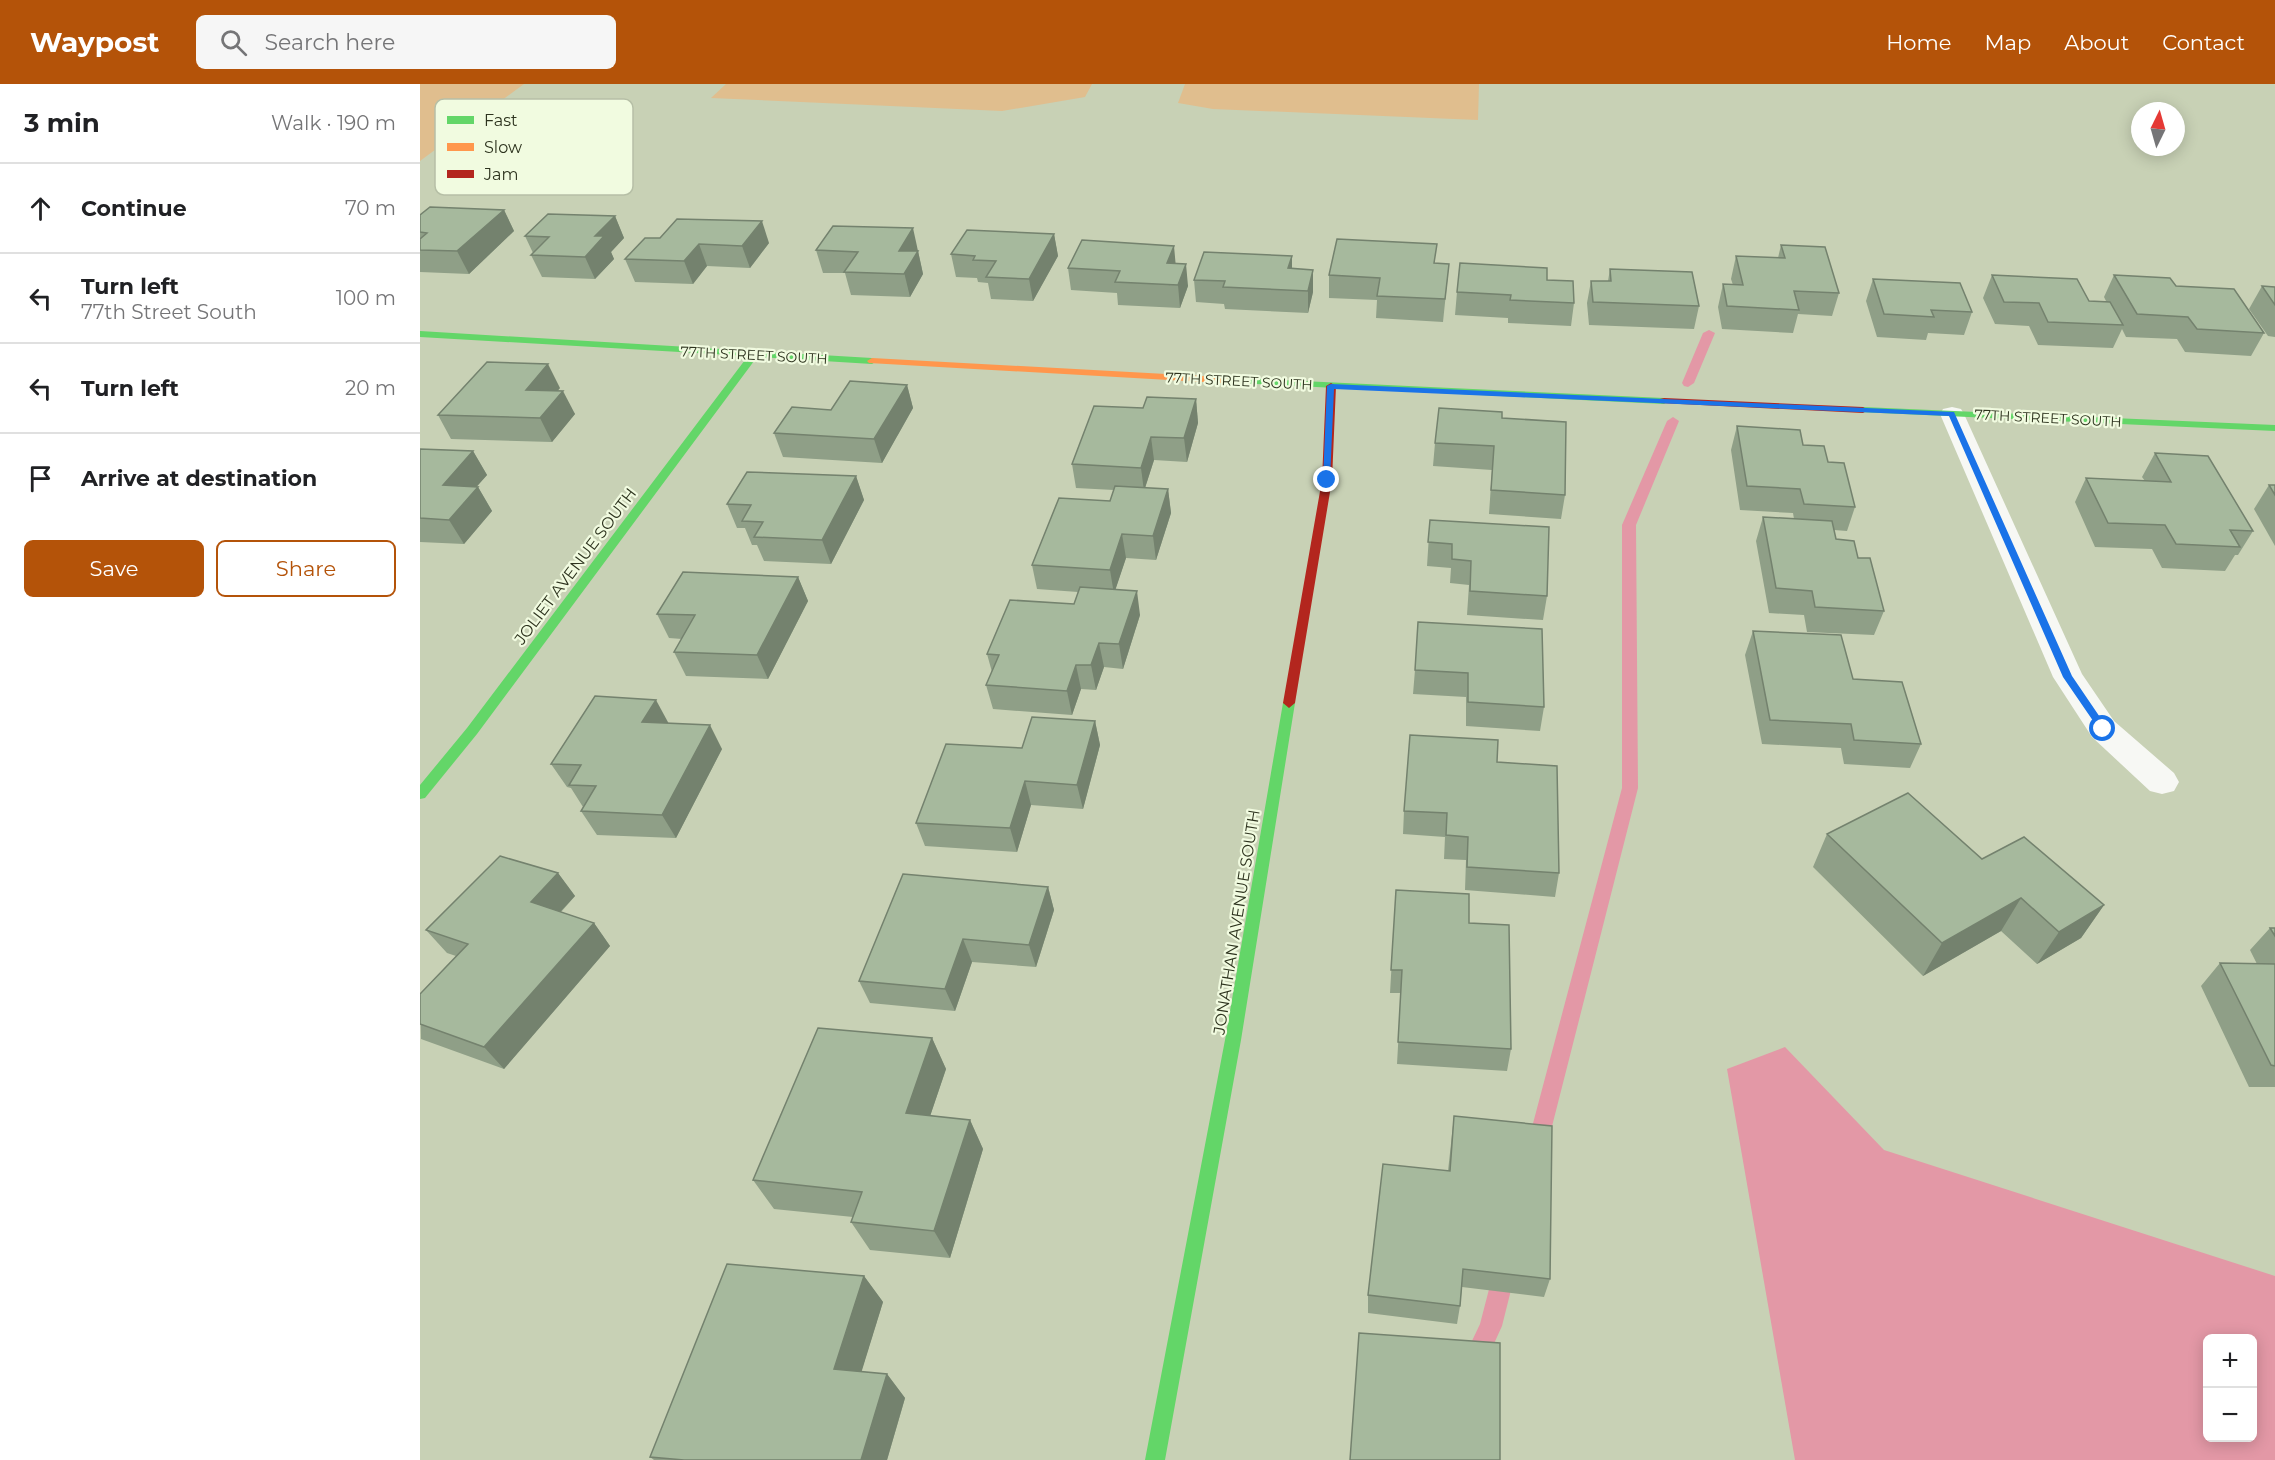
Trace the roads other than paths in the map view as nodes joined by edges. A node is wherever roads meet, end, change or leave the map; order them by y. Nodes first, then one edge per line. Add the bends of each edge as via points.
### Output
1 (420, 334) edge
2 (753, 356) junction
3 (1331, 386) junction
4 (1952, 414) junction
5 (2275, 428) edge
6 (2162, 782) dead end
7 (420, 794) edge
8 (1155, 1460) edge

1 - 2 street, 77TH STREET SOUTH
2 - 3 street, 77TH STREET SOUTH
2 - 7 street, JOLIET AVENUE SOUTH via 472,731
3 - 4 street, 77TH STREET SOUTH
3 - 8 street, JONATHAN AVENUE SOUTH via 1327,480 1233,1040
4 - 5 street, 77TH STREET SOUTH
4 - 6 street via 2068,677 2103,729

